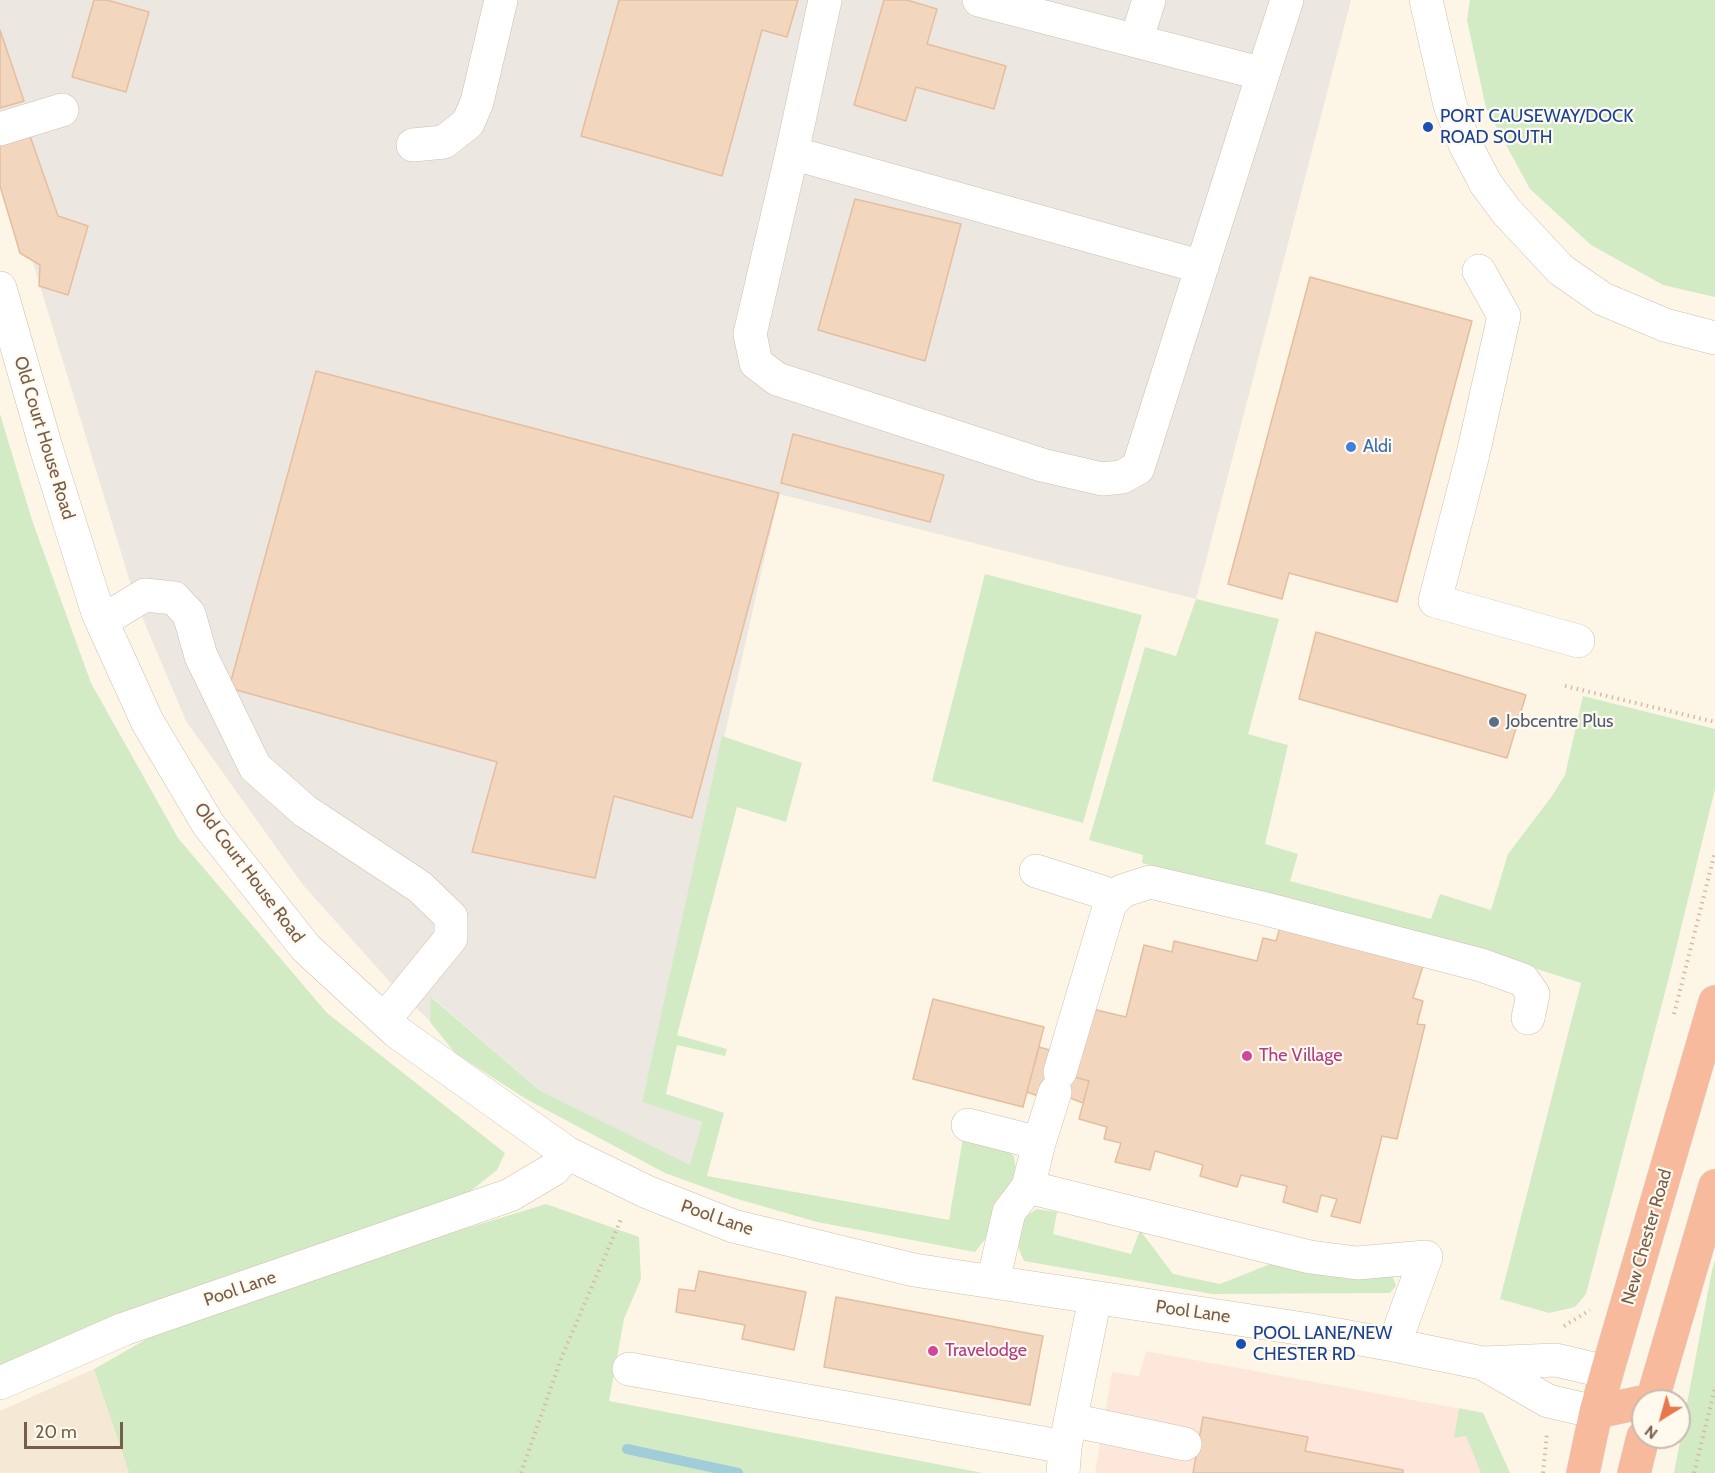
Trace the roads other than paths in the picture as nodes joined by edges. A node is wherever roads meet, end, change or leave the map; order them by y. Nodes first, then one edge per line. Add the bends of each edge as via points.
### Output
1 (501, 0) edge
2 (825, 0) edge
3 (979, 0) edge
4 (1149, 0) edge
5 (1287, 0) edge
6 (1426, 0) edge
7 (1136, 40) junction
8 (1263, 74) junction
9 (62, 111) dead end
10 (0, 129) edge
11 (413, 145) dead end
12 (792, 153) junction
13 (1202, 267) junction
14 (1479, 271) dead end
15 (0, 288) edge
16 (1715, 338) edge
17 (102, 621) junction
18 (1578, 641) dead end
19 (1036, 871) dead end
20 (1110, 904) junction
21 (1715, 1002) edge
22 (1528, 1018) dead end
23 (384, 1020) junction
24 (968, 1125) dead end
25 (1039, 1143) junction
26 (567, 1153) junction
27 (1715, 1186) edge
28 (1028, 1187) junction
29 (993, 1282) junction
30 (1095, 1298) junction
31 (1394, 1345) junction
32 (1482, 1363) junction
33 (630, 1369) dead end
34 (1607, 1372) junction
35 (0, 1383) edge
36 (1632, 1389) edge
37 (1653, 1389) edge
38 (1631, 1405) edge
39 (1596, 1412) junction
40 (1185, 1444) dead end
41 (1066, 1447) edge
42 (1640, 1449) edge
43 (1583, 1473) edge
44 (1634, 1473) edge

1 - 11 street via 477,102 468,123 444,142
2 - 12 street
3 - 7 street
4 - 7 street
5 - 8 street
6 - 16 street via 1450,105 1486,184 1506,211 1561,270 1603,299 1665,325
7 - 8 street
8 - 13 street
9 - 10 street
12 - 13 street
12 - 13 street via 750,334 756,363 777,379 1042,465 1102,479 1122,477 1138,468
14 - 18 street via 1504,316 1435,601
15 - 17 street, Old Court House Road
17 - 23 street, Old Court House Road via 147,721 208,824 305,947
17 - 23 street via 145,595 174,598 189,614 201,656 255,767 305,811 420,887 451,917 451,938
19 - 20 street via 1102,892
20 - 22 street via 1122,891 1150,882 1481,965 1523,980 1533,994
20 - 25 street
21 - 34 highway, New Chester Road
23 - 26 street, Old Court House Road
24 - 25 street
25 - 28 street
26 - 29 street, Pool Lane via 634,1186 733,1226 914,1270
26 - 35 street, Pool Lane via 554,1169 510,1195 124,1329
27 - 37 highway
28 - 29 street via 1010,1212
28 - 31 street via 1310,1257 1357,1263 1426,1257
29 - 30 street, Pool Lane
30 - 31 street, Pool Lane
30 - 41 street
31 - 32 street, Pool Lane
32 - 34 street, Pool Lane via 1556,1360
32 - 39 street, Pool Lane via 1548,1401
33 - 41 street
34 - 36 highway
34 - 39 highway, New Chester Road
38 - 39 highway
39 - 43 highway, New Chester Road
40 - 41 street
42 - 44 highway

